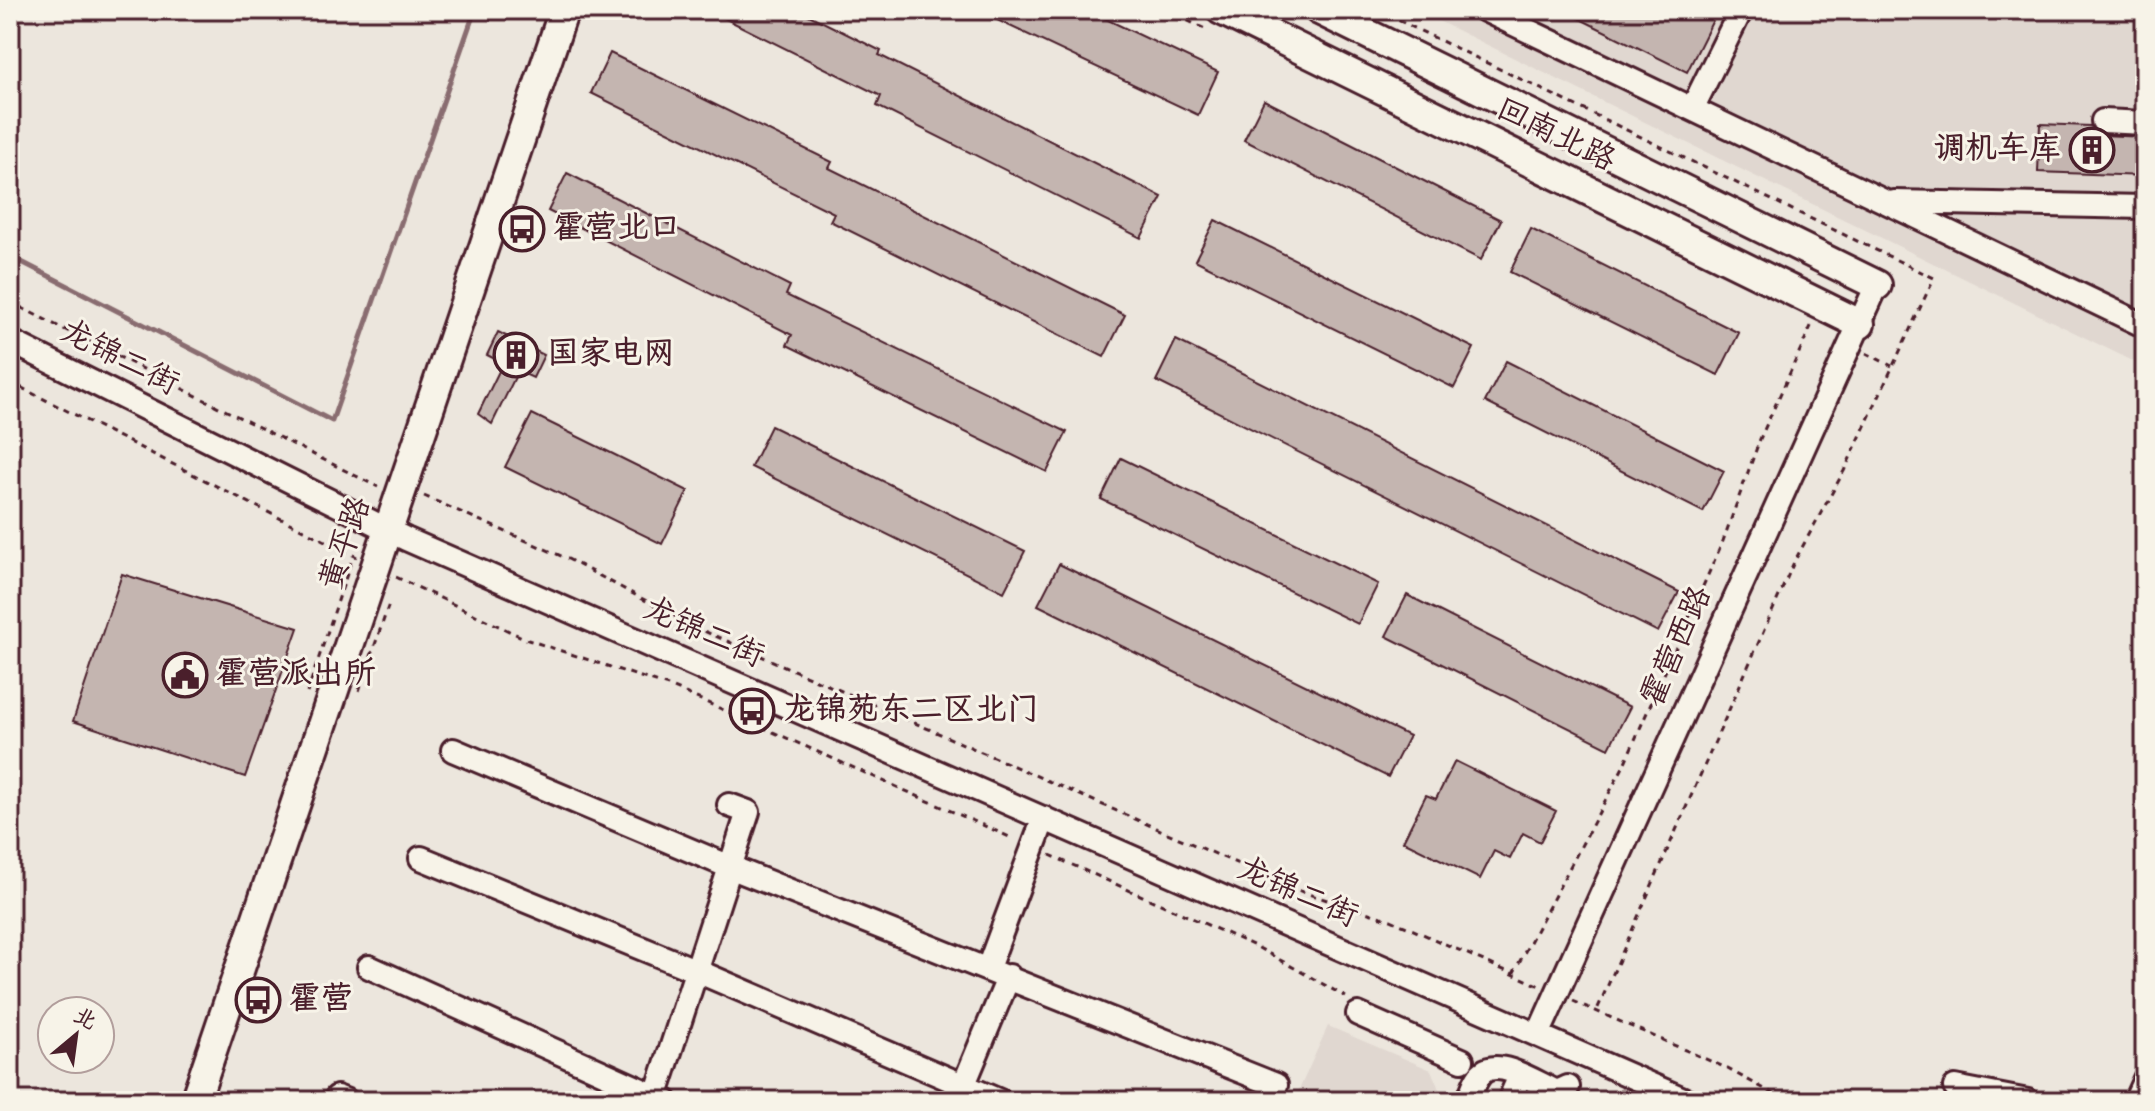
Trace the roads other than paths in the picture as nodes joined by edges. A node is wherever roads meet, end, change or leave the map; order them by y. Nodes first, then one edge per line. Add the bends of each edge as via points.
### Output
1 (564, 10) edge
2 (1221, 10) edge
3 (1319, 10) edge
4 (1485, 10) edge
5 (1741, 10) edge
6 (1692, 109) junction
7 (2103, 121) dead end
8 (2145, 123) edge
9 (1886, 202) junction
10 (2145, 207) edge
11 (1877, 285) joint
12 (1860, 324) junction
13 (2145, 326) edge
14 (10, 341) edge
15 (388, 530) junction
16 (453, 750) dead end
17 (729, 805) dead end
18 (1044, 818) junction
19 (421, 858) dead end
20 (730, 867) junction
21 (369, 967) dead end
22 (697, 971) junction
23 (999, 972) junction
24 (1356, 1007) road end
25 (1538, 1035) junction
26 (1582, 1054) junction
27 (1454, 1055) dead end
28 (1493, 1075) dead end
29 (2145, 1079) edge
30 (1955, 1087) dead end
31 (1512, 1093) edge
32 (960, 1094) edge
33 (1559, 1096) edge
34 (659, 1099) edge
35 (195, 1101) edge
36 (1000, 1101) edge
37 (1269, 1101) edge
38 (1468, 1101) edge
39 (1688, 1101) edge
40 (2028, 1101) edge
41 (2135, 1101) edge

1 - 15 main road, 黄平路
2 - 12 main road, 回南北路
3 - 11 main road, 回南北路
4 - 6 street
5 - 6 street
6 - 9 street
7 - 8 street
9 - 10 street
9 - 13 street
11 - 12 street, 霍营西路
12 - 25 street, 霍营西路
14 - 15 street, 龙锦二街
15 - 18 street, 龙锦二街
15 - 35 main road, 黄平路
16 - 20 street
17 - 20 street via 748,812
18 - 23 street
18 - 25 street, 龙锦二街
19 - 22 street
20 - 22 street
20 - 23 street
21 - 34 street
22 - 32 street
22 - 34 street
23 - 32 street
23 - 37 street via 1276,1085
24 - 27 street
25 - 26 street, 龙锦二街
26 - 33 street
26 - 39 street, 龙锦二街
28 - 31 street
29 - 41 street
30 - 40 street
31 - 33 street
32 - 36 street
33 - 38 street via 1503,1068 1492,1068 1481,1073

